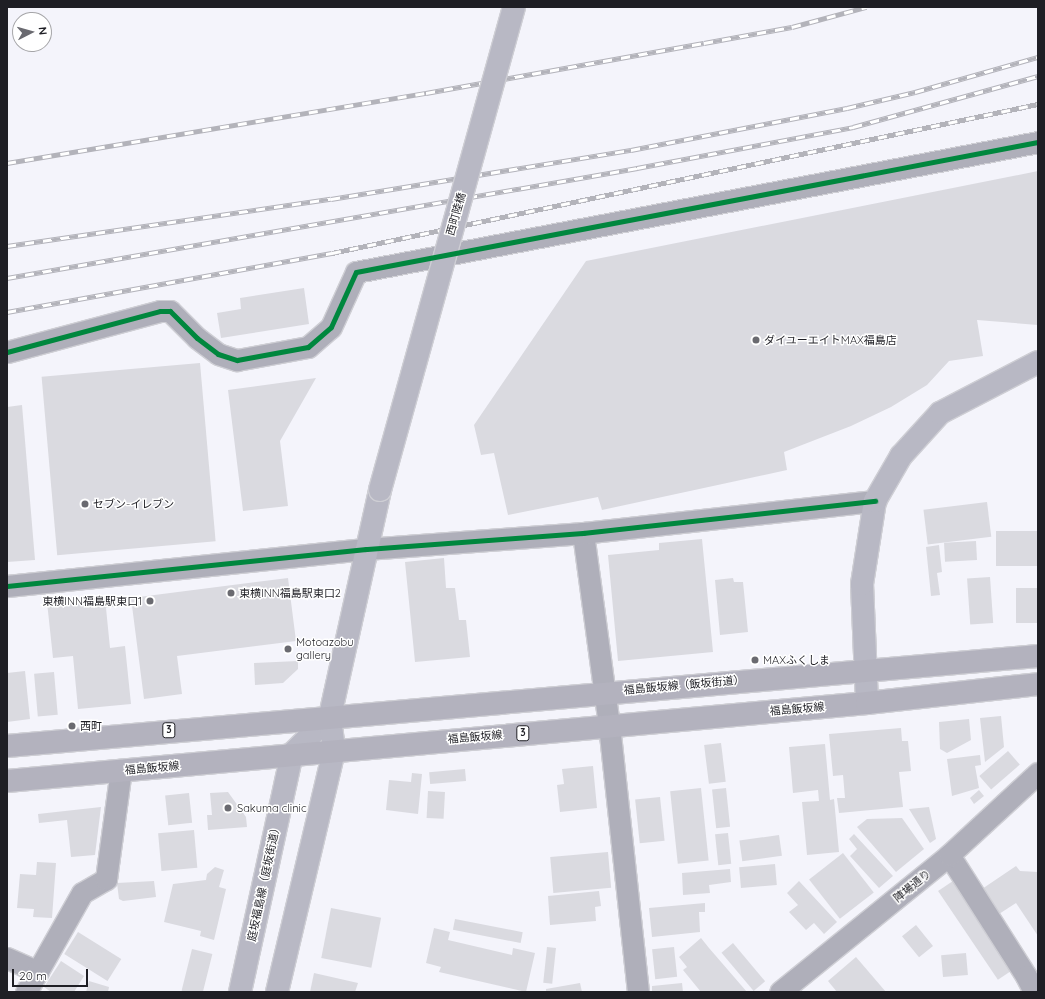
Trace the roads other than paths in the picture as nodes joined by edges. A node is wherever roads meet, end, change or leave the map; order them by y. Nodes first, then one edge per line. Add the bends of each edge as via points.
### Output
1 (514, 7) edge
2 (1038, 142) edge
3 (7, 352) edge
4 (1038, 362) edge
5 (875, 501) junction
6 (583, 533) junction
7 (366, 549) junction
8 (7, 586) edge
9 (1038, 656) edge
10 (867, 670) junction
11 (1038, 684) edge
12 (605, 692) junction
13 (867, 703) junction
14 (330, 716) junction
15 (609, 725) junction
16 (7, 746) edge
17 (334, 750) junction
18 (292, 754) junction
19 (121, 770) junction
20 (1038, 773) edge
21 (7, 781) edge
22 (949, 855) junction
23 (7, 958) edge
24 (38, 972) junction
25 (26, 992) edge
26 (240, 992) edge
27 (277, 992) edge
28 (638, 992) edge
29 (780, 992) edge
30 (1034, 992) edge

1 - 7 main road, 西町陸橋, bridge via 380,490
2 - 3 street via 356,272 331,326 308,347 237,360 218,354 197,338 170,311 160,311
4 - 5 main road via 940,413 901,456
5 - 6 street
5 - 10 main road via 862,584
6 - 7 street
6 - 12 street
7 - 8 street
7 - 14 main road
9 - 10 main road, 福島飯坂線（飯坂街道） / 3
10 - 12 main road, 福島飯坂線（飯坂街道） / 3
10 - 13 main road
11 - 13 main road, 福島飯坂線 / 3
12 - 14 main road, 福島飯坂線（飯坂街道） / 3
12 - 15 street
13 - 15 main road, 福島飯坂線 / 3
14 - 16 main road, 3
14 - 17 main road
14 - 18 main road
15 - 17 main road, 福島飯坂線 / 3
15 - 28 street
17 - 18 main road, 福島飯坂線 / 3
17 - 27 main road
18 - 19 main road, 福島飯坂線 / 3
18 - 26 main road, 庭坂福島線（庭坂街道）
19 - 21 main road, 福島飯坂線 / 3
19 - 24 street via 106,879 82,893
20 - 22 street, 陣場通り
22 - 29 street, 陣場通り
22 - 30 street
23 - 24 street
24 - 25 street

